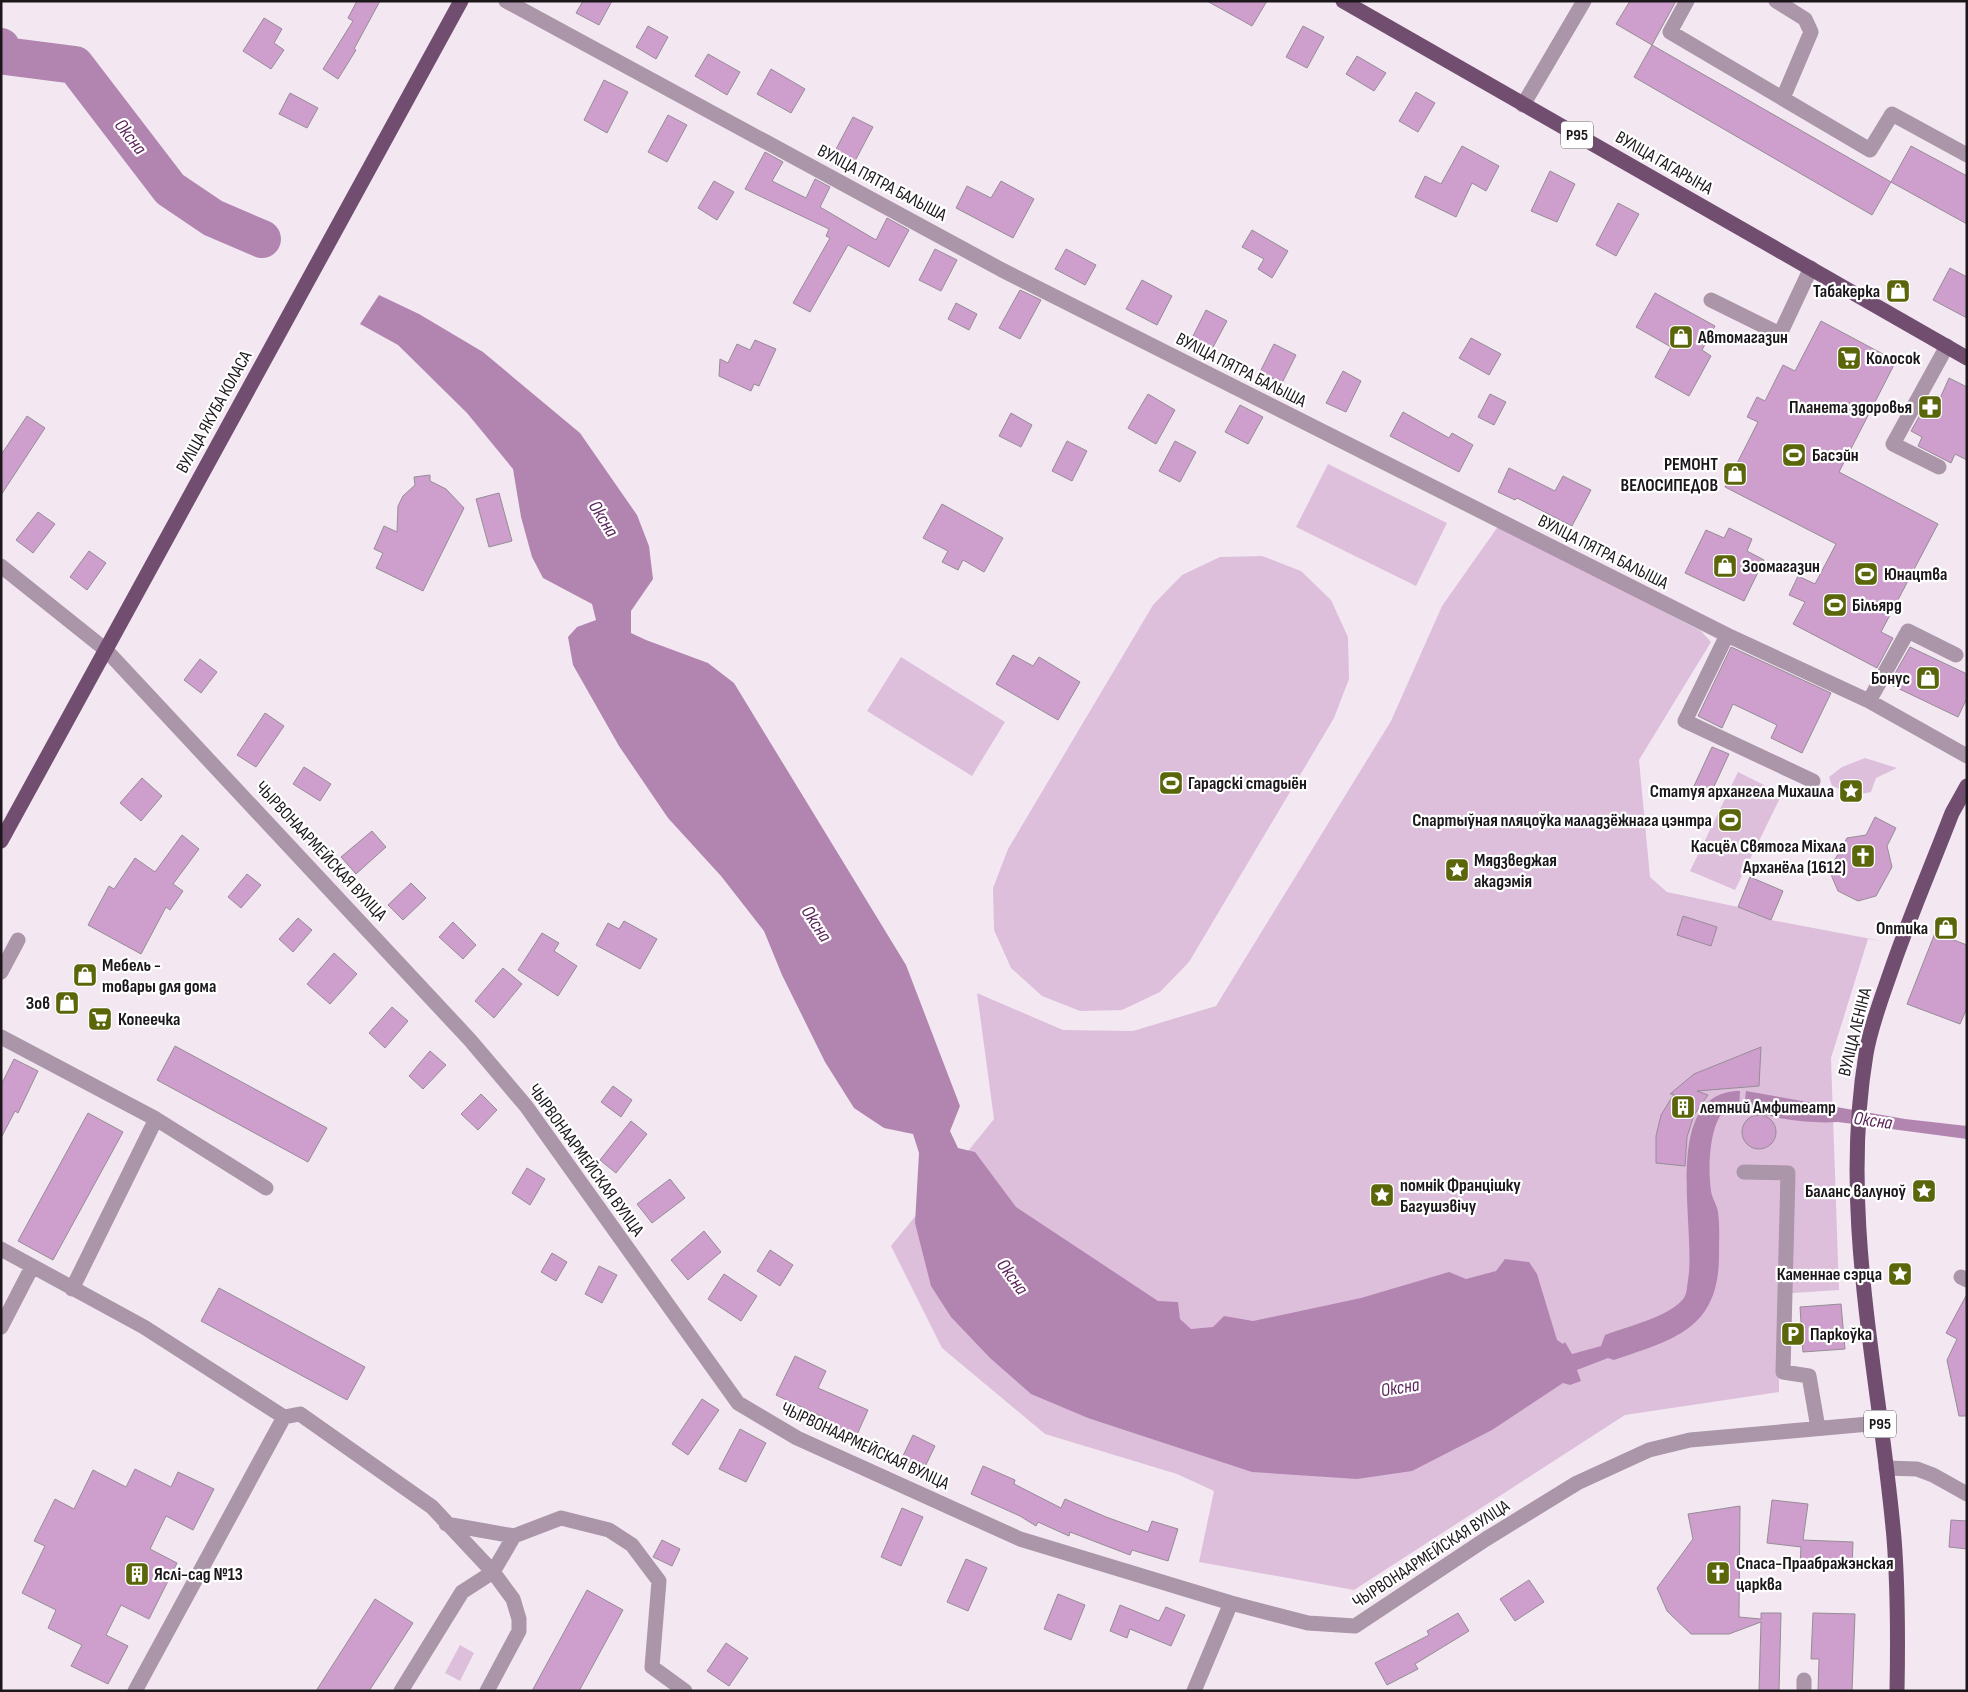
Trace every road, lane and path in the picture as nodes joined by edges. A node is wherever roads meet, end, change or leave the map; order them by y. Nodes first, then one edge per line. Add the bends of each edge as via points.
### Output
1 (461, 1) edge
2 (506, 1) edge
3 (1343, 1) edge
4 (1584, 1) edge
5 (1687, 1) edge
6 (1776, 1) edge
7 (1783, 98) junction
8 (1523, 105) junction
9 (1967, 155) edge
10 (1811, 268) junction
11 (1712, 300) dead end
12 (1947, 346) junction
13 (1967, 358) edge
14 (1939, 467) dead end
15 (1, 566) edge
16 (1727, 635) junction
17 (106, 650) junction
18 (1956, 655) dead end
19 (1869, 701) junction
20 (1967, 756) edge
21 (1812, 781) dead end
22 (1967, 786) edge
23 (1, 841) edge
24 (18, 940) dead end
25 (1, 972) edge
26 (1, 1038) edge
27 (156, 1119) junction
28 (1744, 1172) dead end
29 (266, 1188) dead end
30 (1, 1249) edge
31 (32, 1267) junction
32 (72, 1289) junction
33 (1, 1326) edge
34 (284, 1417) junction
35 (1880, 1423) junction
36 (1818, 1428) junction
37 (1886, 1468) junction
38 (1967, 1494) edge
39 (446, 1524) junction
40 (514, 1536) junction
41 (493, 1572) junction
42 (1231, 1603) junction
43 (135, 1691) edge
44 (401, 1691) edge
45 (487, 1691) edge
46 (686, 1691) edge
47 (1194, 1691) edge
48 (1897, 1691) edge

1 - 17 main road, ВУЛІЦА ЯКУБА КОЛАСА
2 - 16 street, ВУЛІЦА ПЯТРА БАЛЫША via 1002,270
3 - 8 main road, ВУЛІЦА ГАГАРЫНА / Р95
4 - 8 street
5 - 7 street via 1670,32
6 - 7 street via 1804,20 1811,32
7 - 9 street via 1870,150 1892,114
8 - 10 main road, ВУЛІЦА ГАГАРЫНА / Р95
10 - 11 street via 1780,334
10 - 12 main road, ВУЛІЦА ГАГАРЫНА / Р95
12 - 13 main road, ВУЛІЦА ГАГАРЫНА / Р95
12 - 14 street via 1893,444
15 - 17 street, ЧЫРВОНААРМЕЙСКАЯ ВУЛІЦА
16 - 19 street, ВУЛІЦА ПЯТРА БАЛЫША
16 - 21 street via 1685,721
17 - 23 main road, ВУЛІЦА ЯКУБА КОЛАСА
17 - 42 street, ЧЫРВОНААРМЕЙСКАЯ ВУЛІЦА via 470,1040 526,1106 738,1403 797,1438 1020,1539
18 - 19 street via 1908,631
19 - 20 street, ВУЛІЦА ПЯТРА БАЛЫША
22 - 35 main road, ВУЛІЦА ЛЕНІНА / Р95 via 1952,813 1877,1010 1866,1052 1857,1157 1862,1254
24 - 25 street
26 - 27 street
27 - 29 street
27 - 32 street
28 - 36 street via 1788,1173 1783,1372 1809,1376
30 - 31 street
31 - 32 street
31 - 33 street
32 - 34 street via 144,1328
34 - 39 street via 300,1414 432,1508
34 - 43 street
35 - 36 street, ЧЫРВОНААРМЕЙСКАЯ ВУЛІЦА
35 - 37 main road, ВУЛІЦА ЛЕНІНА / Р95
36 - 42 street, ЧЫРВОНААРМЕЙСКАЯ ВУЛІЦА via 1690,1440 1625,1460 1577,1483 1486,1538 1355,1626 1308,1623
37 - 38 street via 1918,1470
37 - 48 main road, ВУЛІЦА ЛЕНІНА / Р95 via 1898,1619
39 - 40 street
39 - 41 street
40 - 41 street
40 - 46 street via 561,1518 609,1530 632,1545 658,1581 652,1667
41 - 44 street via 462,1592
41 - 45 street via 513,1599 519,1631
42 - 47 street

